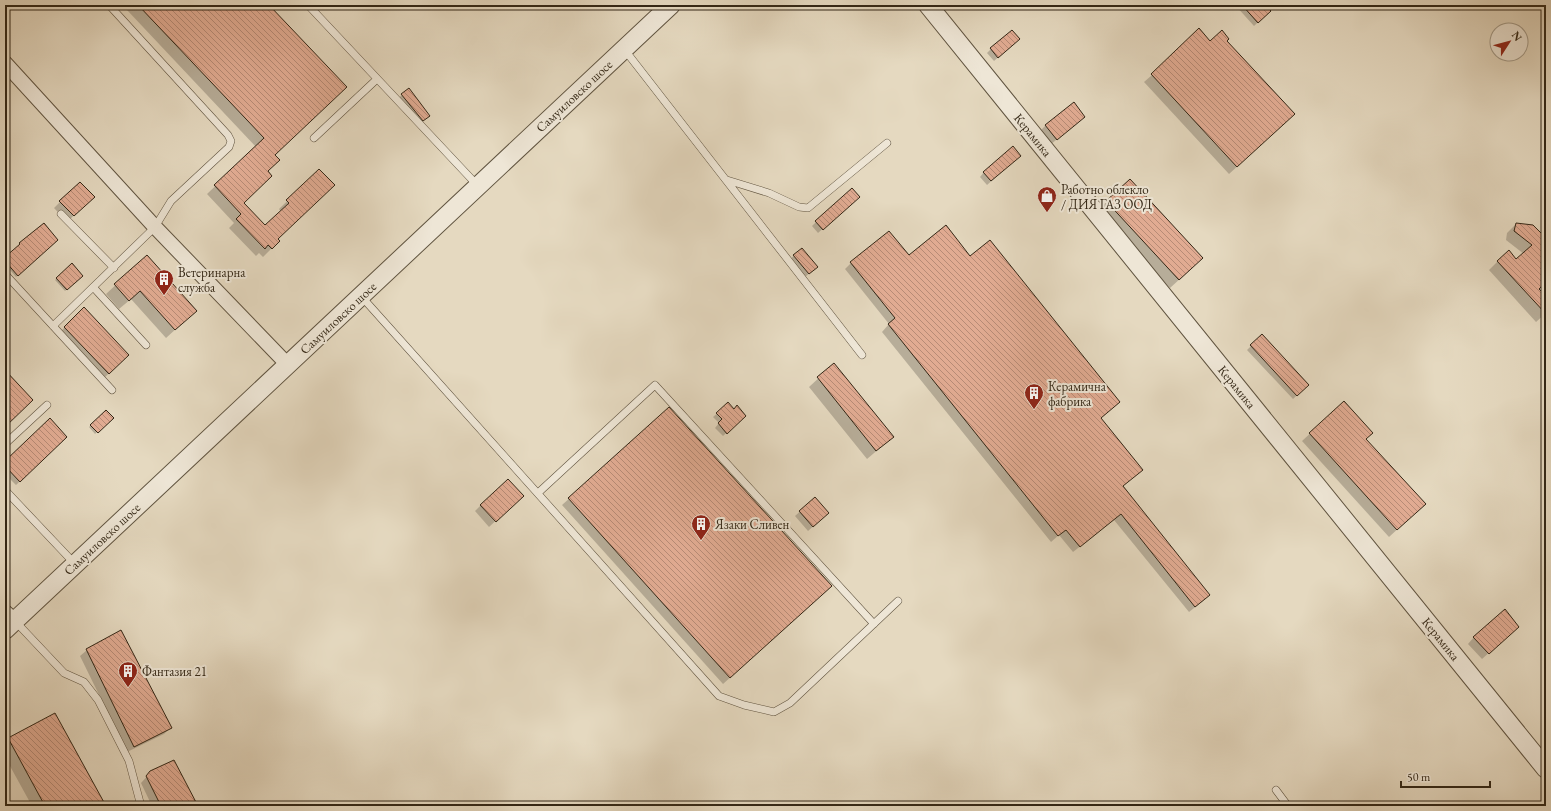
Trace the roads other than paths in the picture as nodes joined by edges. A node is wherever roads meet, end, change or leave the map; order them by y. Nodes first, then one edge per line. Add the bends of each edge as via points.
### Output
1 (109, 5) edge
2 (308, 5) edge
3 (671, 5) edge
4 (928, 5) edge
5 (624, 49) junction
6 (5, 63) edge
7 (377, 79) junction
8 (314, 138) dead end
9 (887, 143) dead end
10 (726, 180) junction
11 (478, 186) junction
12 (61, 214) dead end
13 (155, 227) junction
14 (114, 268) junction
15 (6, 276) edge
16 (94, 288) junction
17 (361, 296) junction
18 (53, 326) junction
19 (146, 344) dead end
20 (862, 355) dead end
21 (288, 365) junction
22 (112, 390) dead end
23 (47, 405) dead end
24 (5, 444) edge
25 (5, 490) edge
26 (538, 493) junction
27 (75, 564) junction
28 (898, 601) dead end
29 (8, 621) edge
30 (874, 624) junction
31 (1546, 770) edge
32 (1276, 790) dead end
33 (140, 806) edge
34 (1288, 806) edge

1 - 13 lane via 231,141 229,147 171,201
2 - 7 lane
3 - 5 street, Самуиловско шосе
4 - 31 street, Керамика
5 - 10 lane
5 - 11 street, Самуиловско шосе
6 - 13 street
7 - 8 lane
7 - 11 lane
9 - 10 lane via 808,208
10 - 20 lane
11 - 17 street, Самуиловско шосе
12 - 14 lane
13 - 14 lane
13 - 21 street
14 - 16 lane
15 - 18 lane
16 - 18 lane
16 - 19 lane
17 - 21 street, Самуиловско шосе
17 - 26 lane
18 - 22 lane
21 - 27 street, Самуиловско шосе
23 - 24 lane
25 - 27 lane
26 - 30 lane via 718,696 774,712 790,703
26 - 30 lane via 655,385
27 - 29 street, Самуиловско шосе
28 - 30 lane
29 - 33 lane via 64,673 84,682 98,700 130,761
32 - 34 lane

